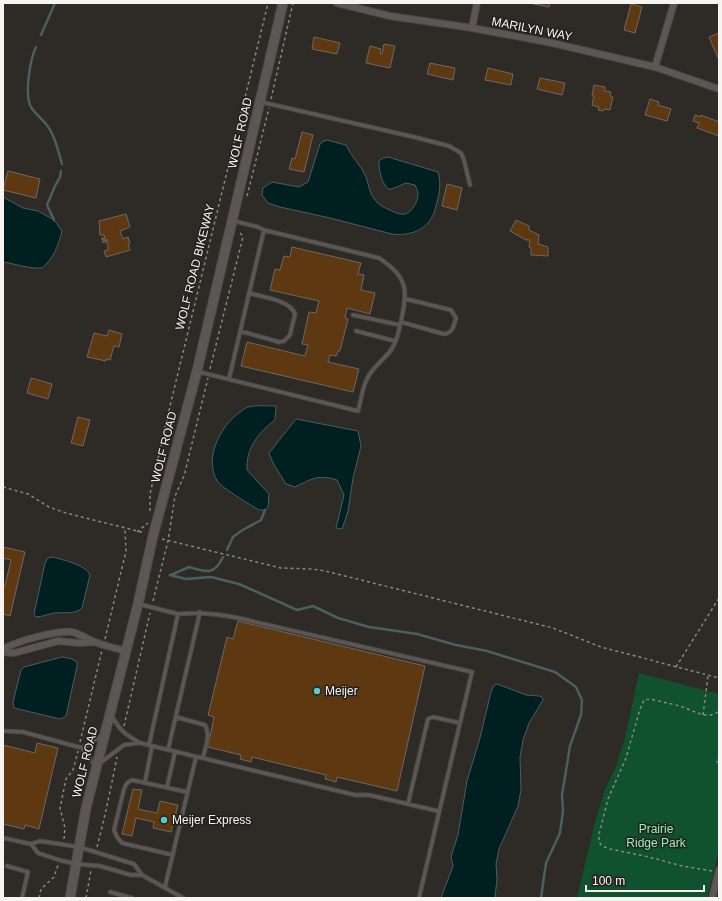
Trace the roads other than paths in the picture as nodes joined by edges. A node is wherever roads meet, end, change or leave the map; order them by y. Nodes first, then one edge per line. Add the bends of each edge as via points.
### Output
1 (283, 3) edge
2 (337, 3) edge
3 (477, 3) edge
4 (674, 3) edge
5 (472, 28) junction
6 (656, 67) junction
7 (719, 90) edge
8 (260, 102) junction
9 (470, 185) dead end
10 (236, 222) junction
11 (264, 230) junction
12 (249, 293) junction
13 (406, 299) junction
14 (353, 315) dead end
15 (400, 324) junction
16 (240, 331) junction
17 (356, 331) dead end
18 (395, 341) junction
19 (197, 371) junction
20 (229, 379) junction
21 (138, 604) junction
22 (200, 612) junction
23 (178, 614) junction
24 (95, 642) junction
25 (3, 650) edge
26 (125, 651) junction
27 (110, 711) junction
28 (176, 717) junction
29 (460, 723) junction
30 (3, 731) edge
31 (104, 734) junction
32 (140, 743) junction
33 (150, 746) junction
34 (80, 747) junction
35 (168, 750) junction
36 (175, 752) junction
37 (196, 757) junction
38 (203, 758) junction
39 (96, 766) junction
40 (145, 782) junction
41 (167, 787) junction
42 (188, 792) junction
43 (408, 804) junction
44 (438, 811) junction
45 (3, 838) edge
46 (31, 844) junction
47 (79, 847) junction
48 (173, 855) junction
49 (76, 864) junction
50 (7, 866) dead end
51 (719, 871) edge
52 (142, 874) junction
53 (165, 887) junction
54 (110, 892) dead end
55 (22, 898) edge
56 (70, 898) edge
57 (132, 898) edge
58 (184, 898) edge
59 (419, 898) edge
60 (712, 898) edge

1 - 8 main road, WOLF ROAD
2 - 5 street, MARILYN WAY via 390,16
3 - 5 street
4 - 6 street
5 - 6 street, MARILYN WAY
6 - 7 street, MARILYN WAY
8 - 9 lane via 449,146 461,153
8 - 10 main road, WOLF ROAD
10 - 11 lane
10 - 19 main road, WOLF ROAD
11 - 12 lane
11 - 13 lane via 379,258 398,273
12 - 16 lane
12 - 16 lane via 282,302 291,307 295,314 290,335 284,341 279,342
13 - 15 lane
13 - 15 lane via 451,310 456,318 453,329 444,334
14 - 15 lane
15 - 18 lane
16 - 20 lane
17 - 18 lane
18 - 20 lane via 392,349 365,381 358,411
19 - 20 lane
19 - 21 main road, WOLF ROAD via 153,536
21 - 23 lane
21 - 26 main road, WOLF ROAD
22 - 23 lane
22 - 28 lane
22 - 29 lane via 238,618 472,672
23 - 33 lane
24 - 25 street via 58,641 14,654
24 - 25 street via 81,635 62,631 12,645
24 - 26 street
26 - 27 main road, WOLF ROAD
27 - 31 main road, WOLF ROAD
27 - 32 lane via 117,726
28 - 35 lane
28 - 38 lane via 205,725 208,729
29 - 43 lane via 428,718
29 - 44 lane
30 - 34 lane via 23,732
31 - 34 lane
31 - 39 main road, WOLF ROAD
32 - 33 lane
32 - 39 lane via 124,745
33 - 35 lane
33 - 40 lane
34 - 39 lane
35 - 36 lane
36 - 37 lane
36 - 41 lane
37 - 38 lane
37 - 42 lane
38 - 43 lane via 355,795 369,795
39 - 47 main road, WOLF ROAD
40 - 41 lane
40 - 48 lane via 132,780 127,783 114,830 122,842
41 - 42 lane
42 - 48 lane
43 - 44 lane
44 - 59 lane
45 - 46 lane
46 - 47 lane via 40,841
46 - 49 lane via 38,854
47 - 49 main road, WOLF ROAD
47 - 52 lane via 134,864
48 - 53 lane
49 - 52 lane via 100,866 131,875
49 - 56 main road, WOLF ROAD
50 - 55 lane via 28,872
51 - 60 street
52 - 53 lane
53 - 58 lane
54 - 57 lane

